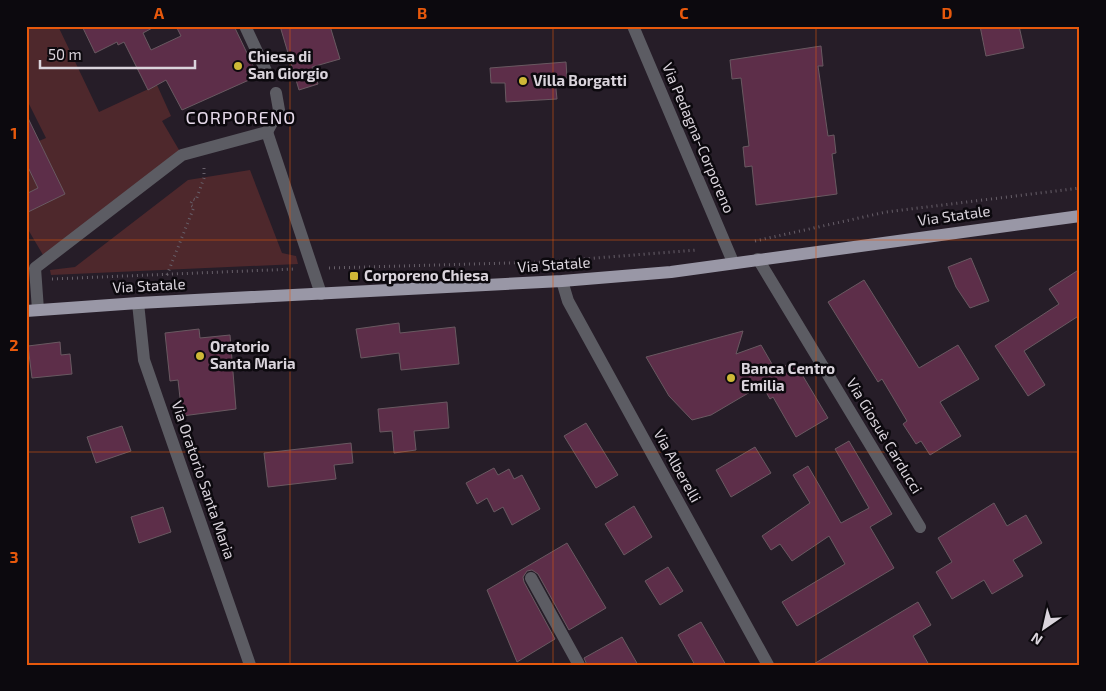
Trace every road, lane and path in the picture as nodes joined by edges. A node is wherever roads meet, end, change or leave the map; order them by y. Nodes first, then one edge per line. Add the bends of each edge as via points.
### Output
1 (245, 26) edge
2 (632, 26) edge
3 (267, 73) dead end
4 (276, 93) dead end
5 (267, 132) junction
6 (204, 149) junction
7 (1080, 188) edge
8 (1080, 216) edge
9 (727, 248) junction
10 (758, 259) junction
11 (734, 262) junction
12 (313, 268) junction
13 (167, 275) junction
14 (36, 280) junction
15 (562, 281) junction
16 (321, 294) junction
17 (138, 303) junction
18 (32, 311) edge
19 (920, 527) dead end
20 (531, 578) dead end
21 (250, 665) edge
22 (579, 665) edge
23 (768, 665) edge

1 - 3 street
2 - 9 street, Via Pedagna-Corporeno
4 - 5 street via 279,110
5 - 6 street
5 - 12 street
6 - 13 path via 204,178 196,200 193,199 190,205 194,207
6 - 14 street via 182,155 35,268
7 - 9 path via 886,212
8 - 10 main road, Via Statale
9 - 11 street, Via Pedagna-Corporeno
9 - 12 path via 545,262
10 - 11 main road, Via Statale
10 - 19 street, Via Giosuè Carducci
11 - 15 main road, Via Statale via 671,272
12 - 13 path
12 - 16 street
13 - 14 path
14 - 18 street
15 - 16 main road, Via Statale
15 - 23 street, Via Alberelli via 568,301
16 - 17 main road, Via Statale
17 - 18 main road, Via Statale
17 - 21 street, Via Oratorio Santa Maria via 144,360
20 - 22 street

